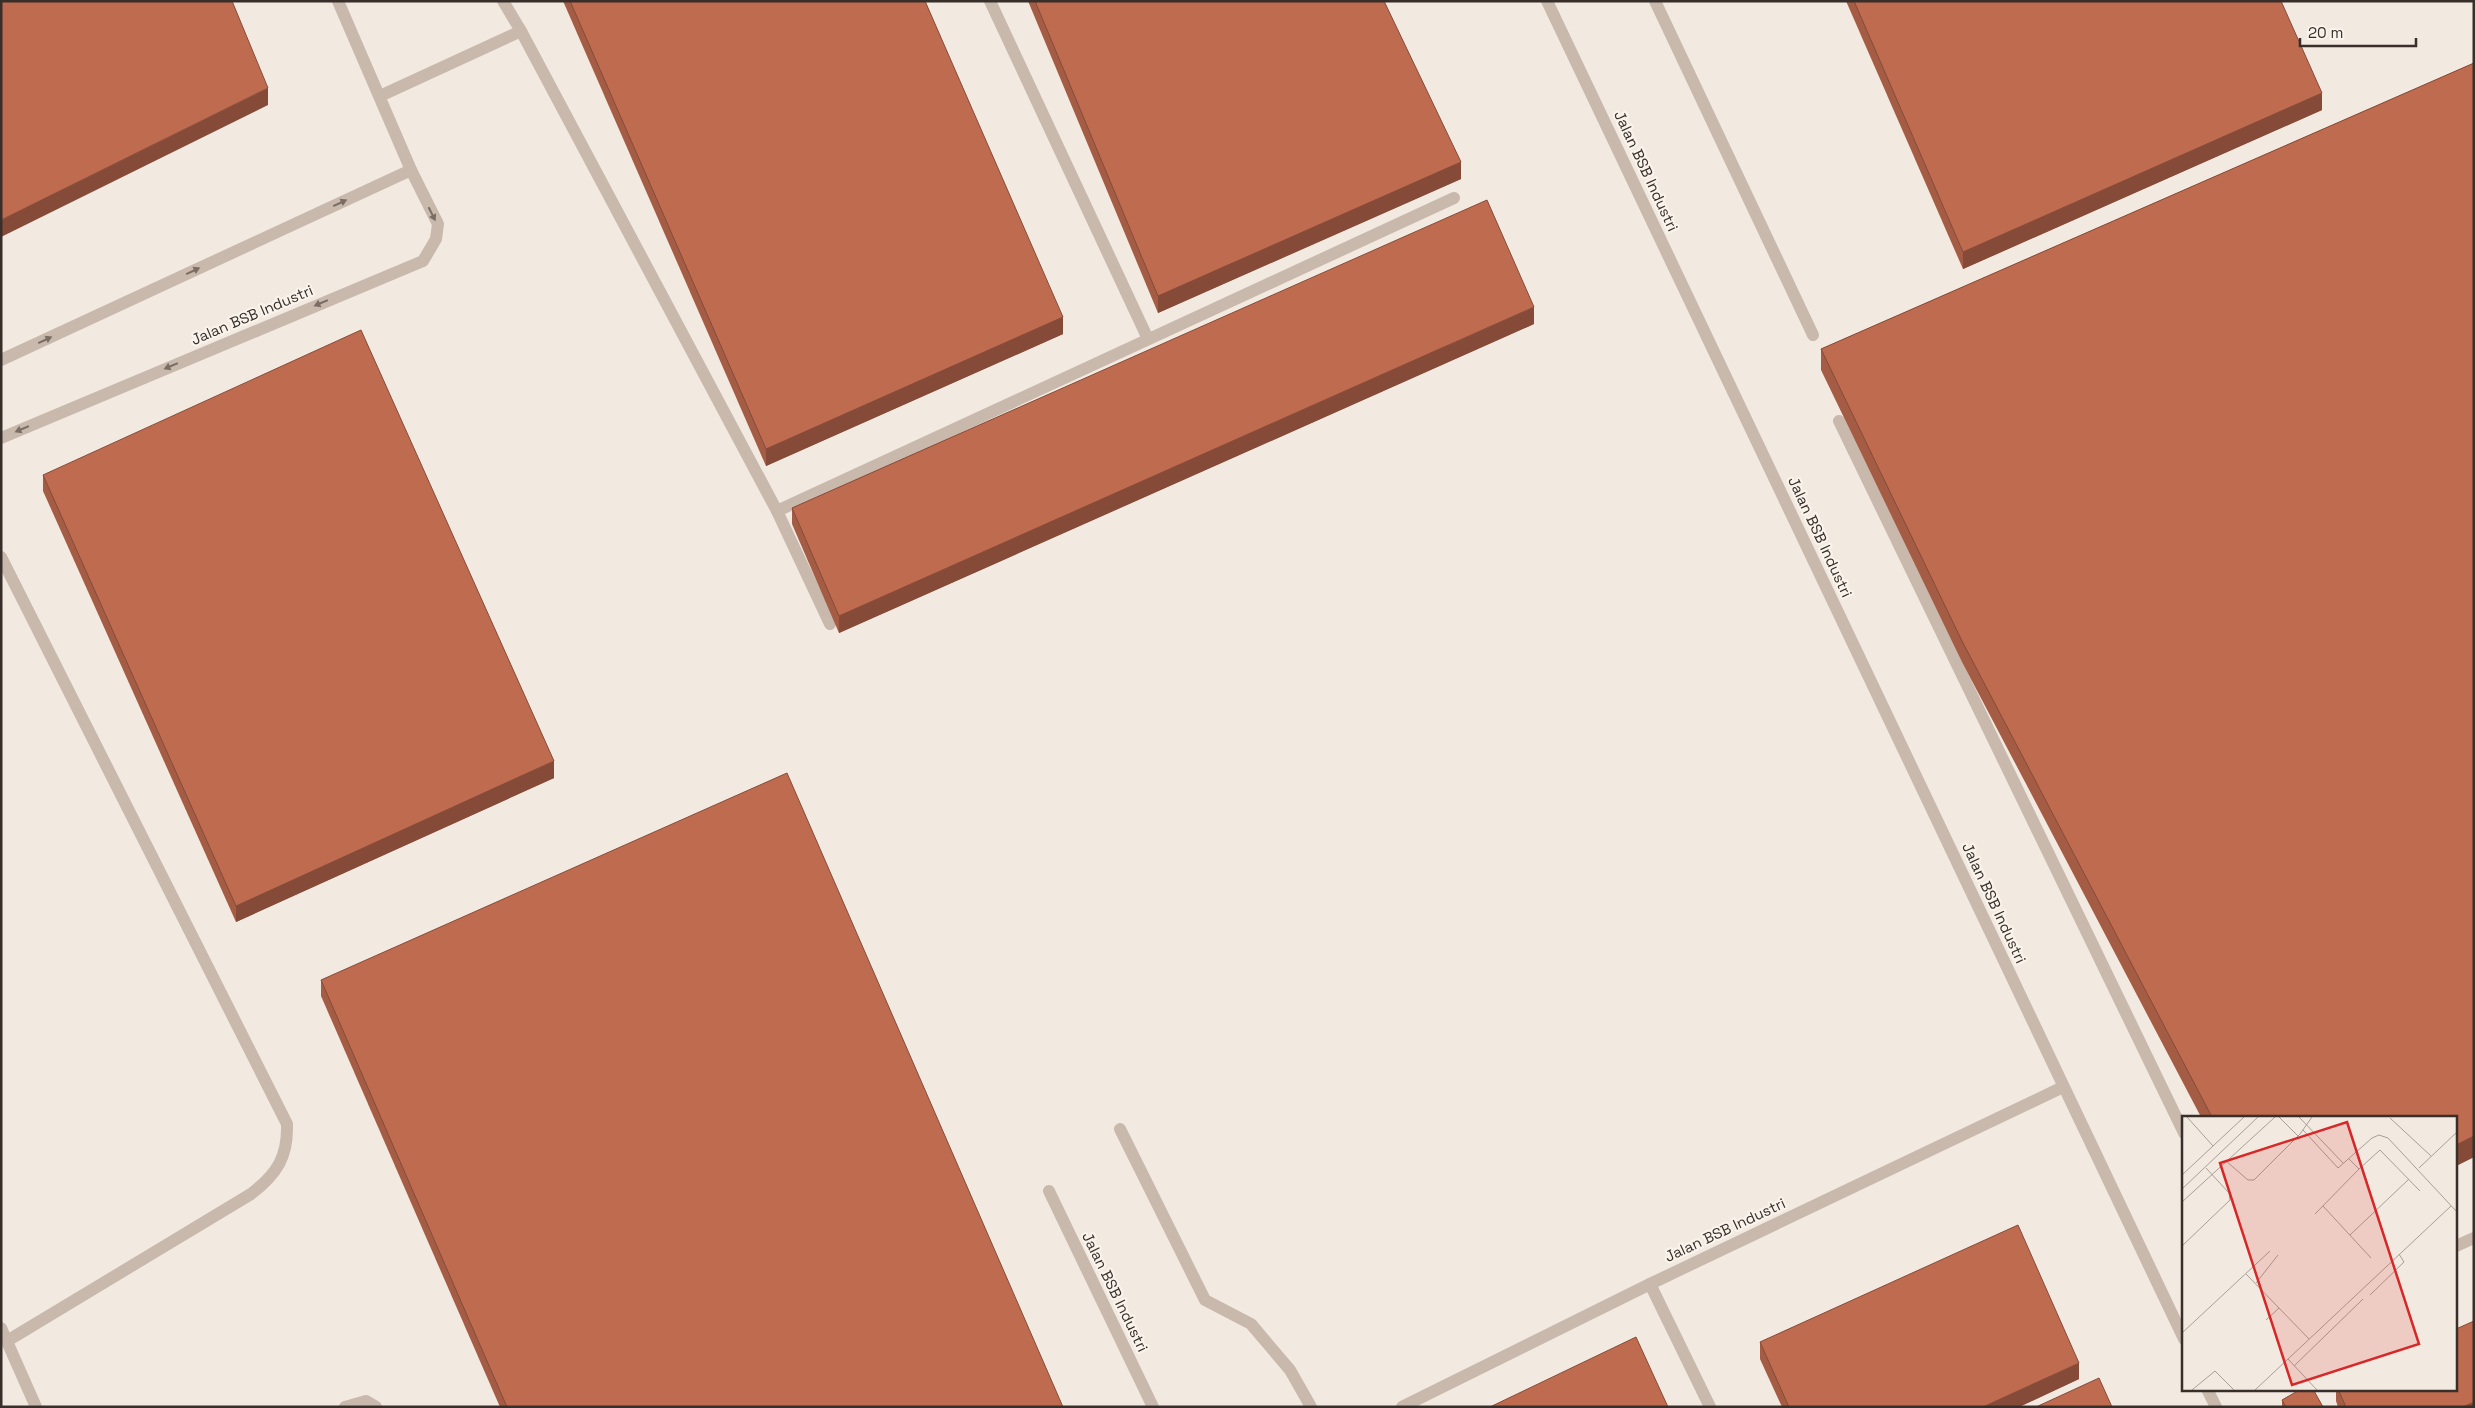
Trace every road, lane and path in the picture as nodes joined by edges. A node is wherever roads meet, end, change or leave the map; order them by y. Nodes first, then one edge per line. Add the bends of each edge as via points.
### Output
1 (338, 1) edge
2 (503, 1) edge
3 (990, 1) edge
4 (1547, 1) edge
5 (1655, 1) edge
6 (521, 31) junction
7 (380, 96) junction
8 (411, 170) junction
9 (1454, 198) dead end
10 (1813, 335) dead end
11 (1148, 339) junction
12 (1, 360) edge
13 (1839, 421) edge
14 (1, 438) edge
15 (777, 511) junction
16 (1, 558) edge
17 (830, 624) edge
18 (2063, 1086) junction
19 (1120, 1128) dead end
20 (2182, 1129) edge
21 (1049, 1191) dead end
22 (2474, 1238) edge
23 (2458, 1245) edge
24 (1650, 1284) junction
25 (1, 1328) edge
26 (2182, 1335) edge
27 (7, 1341) junction
28 (2208, 1390) edge
29 (36, 1407) edge
30 (345, 1407) edge
31 (376, 1407) edge
32 (1153, 1407) edge
33 (1311, 1407) edge
34 (1402, 1407) edge
35 (1710, 1407) edge
36 (2216, 1407) edge

1 - 7 lane, Jalan BSB Industri
2 - 6 lane
3 - 11 lane
4 - 18 lane, Jalan BSB Industri
5 - 10 lane
6 - 7 lane
6 - 15 lane
7 - 8 lane, Jalan BSB Industri
12 -> 8 lane
8 -> 14 lane, Jalan BSB Industri via 438,224 436,239 423,261
9 - 11 lane
11 - 15 lane
13 - 20 lane
15 - 17 lane
16 - 27 lane via 287,1124 287,1144 265,1184
18 - 24 lane, Jalan BSB Industri
18 - 26 lane, Jalan BSB Industri
19 - 33 lane via 1205,1300 1251,1324 1290,1370
21 - 32 lane, Jalan BSB Industri
22 - 23 lane
24 - 34 lane, Jalan BSB Industri
24 - 35 lane
25 - 27 lane
27 - 29 lane
28 - 36 lane
30 - 31 lane via 366,1401

